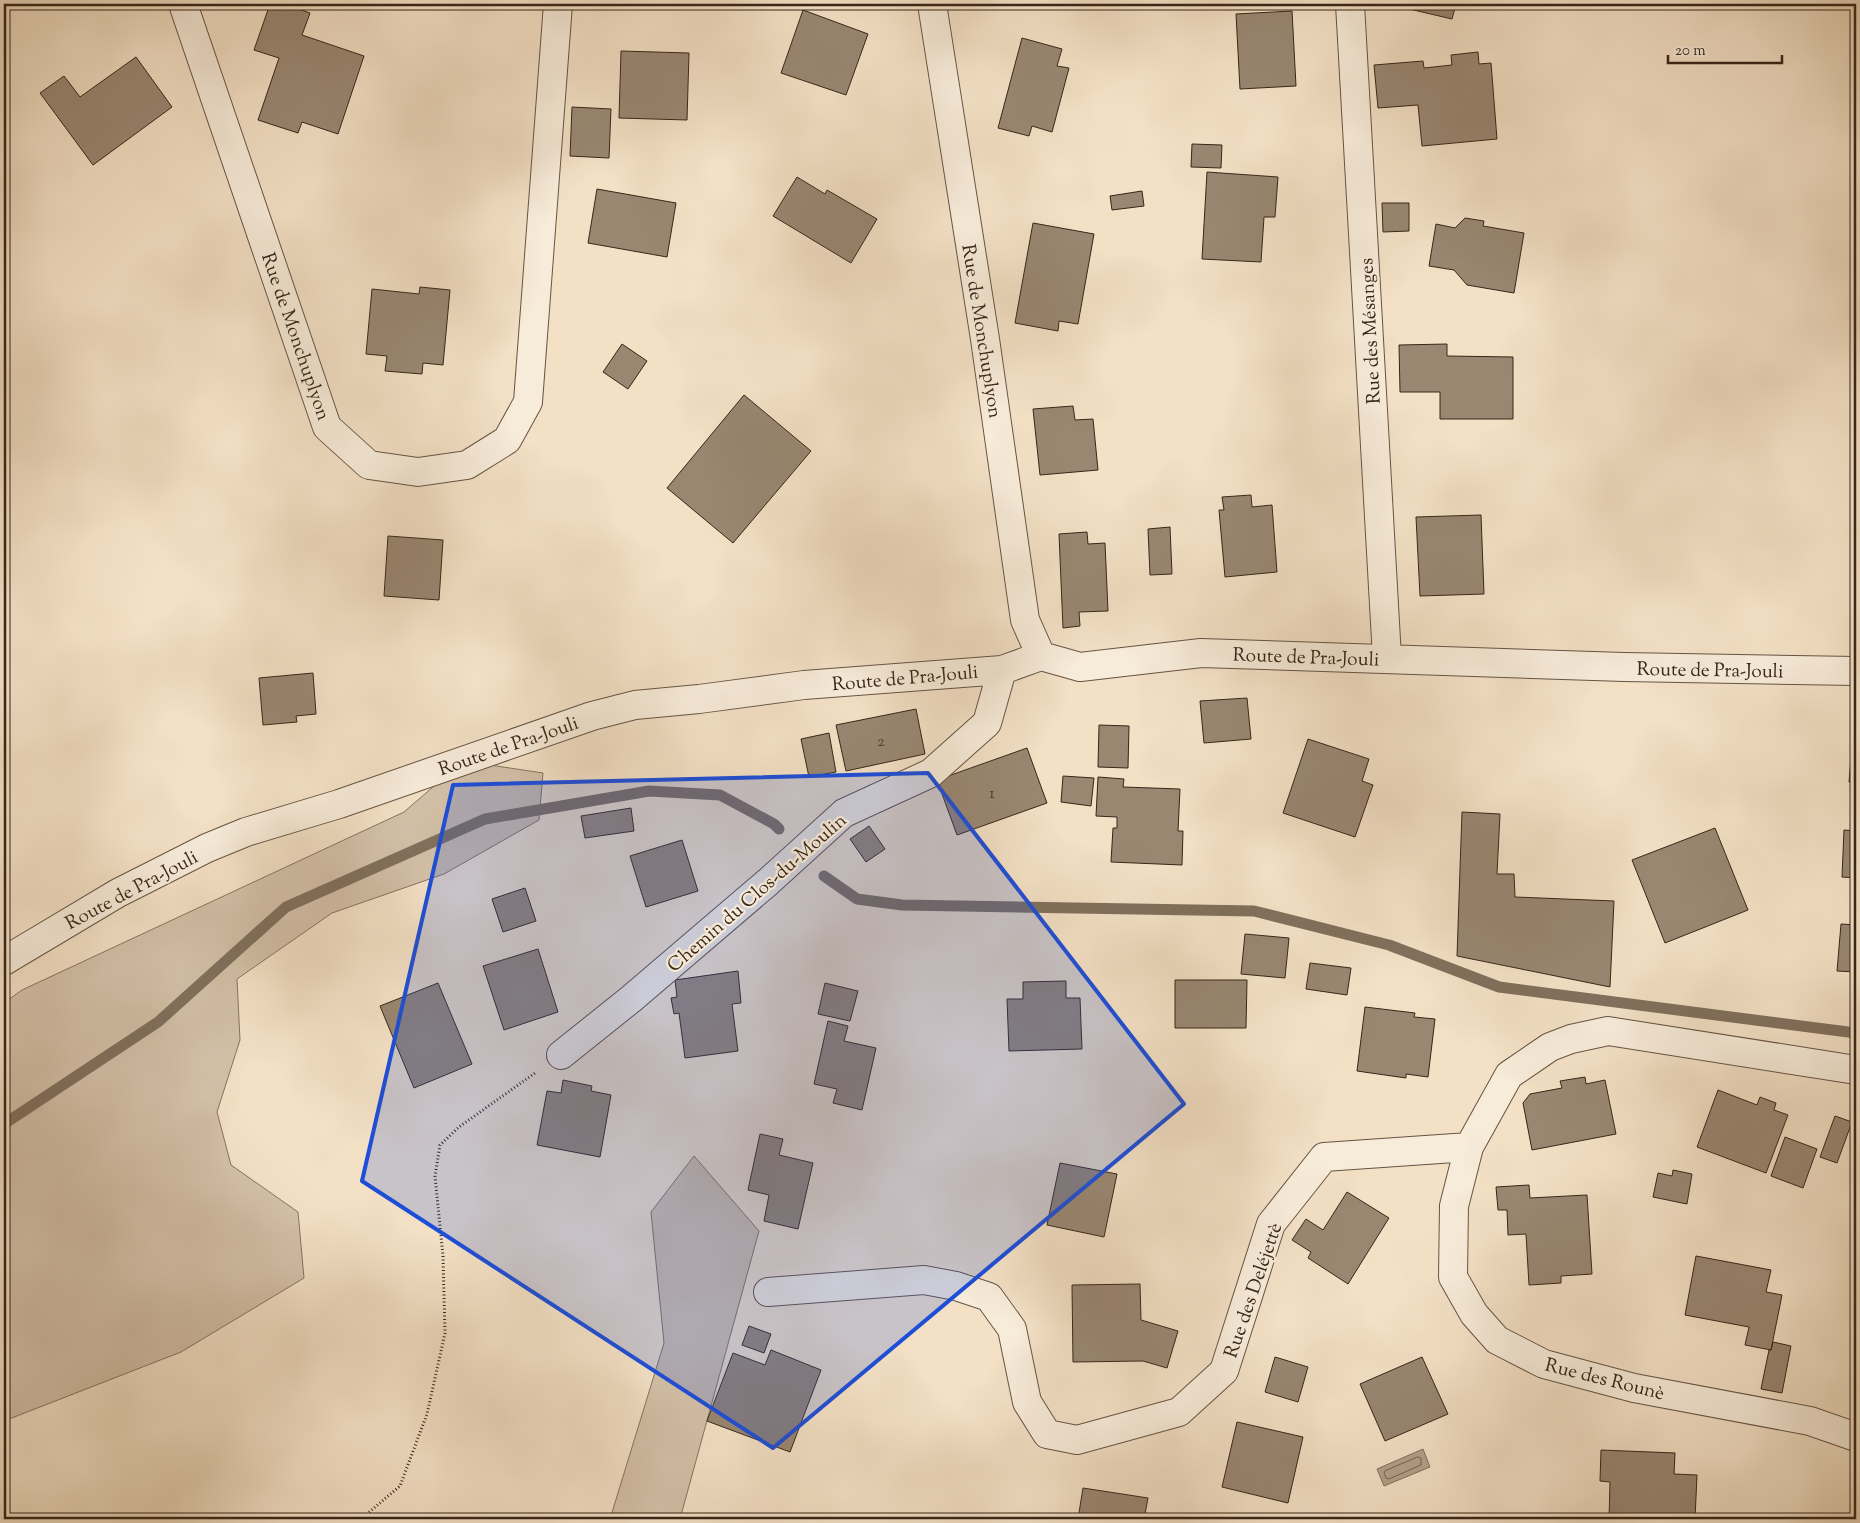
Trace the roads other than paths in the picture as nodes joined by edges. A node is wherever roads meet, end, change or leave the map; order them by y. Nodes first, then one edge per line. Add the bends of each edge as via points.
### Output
1 (183, 4) edge
2 (558, 4) edge
3 (932, 4) edge
4 (1350, 4) edge
5 (1041, 656) junction
6 (1387, 658) junction
7 (1002, 670) junction
8 (1856, 671) edge
9 (4, 960) edge
10 (561, 1055) road end
11 (1856, 1070) edge
12 (1469, 1147) junction
13 (768, 1292) dead end
14 (1856, 1437) edge

1 - 2 street, Rue de Monchuplyon via 328,428 369,465 418,472 467,465 507,440 528,402
3 - 5 street, Rue de Monchuplyon via 986,339 1025,620
4 - 6 street, Rue des Mésanges
5 - 6 street, Route de Pra-Jouli via 1080,667 1201,653
5 - 7 street, Route de Pra-Jouli
6 - 8 street, Route de Pra-Jouli via 1614,667
7 - 9 street, Route de Pra-Jouli via 804,686 635,705 592,716 207,848 118,893
7 - 10 street, Chemin du Clos-du-Moulin via 987,722 931,773 844,813 768,882
11 - 12 street, Rue des Rounè via 1608,1032 1571,1039 1550,1047 1509,1075
12 - 13 street, Rue des Deléjettè via 1324,1157 1271,1224 1224,1371 1178,1412 1077,1440 1047,1434 1027,1402 1012,1329 990,1297 924,1280
12 - 14 street, Rue des Rounè via 1454,1206 1453,1277 1474,1314 1497,1340 1544,1364 1562,1369 1634,1388 1810,1421

